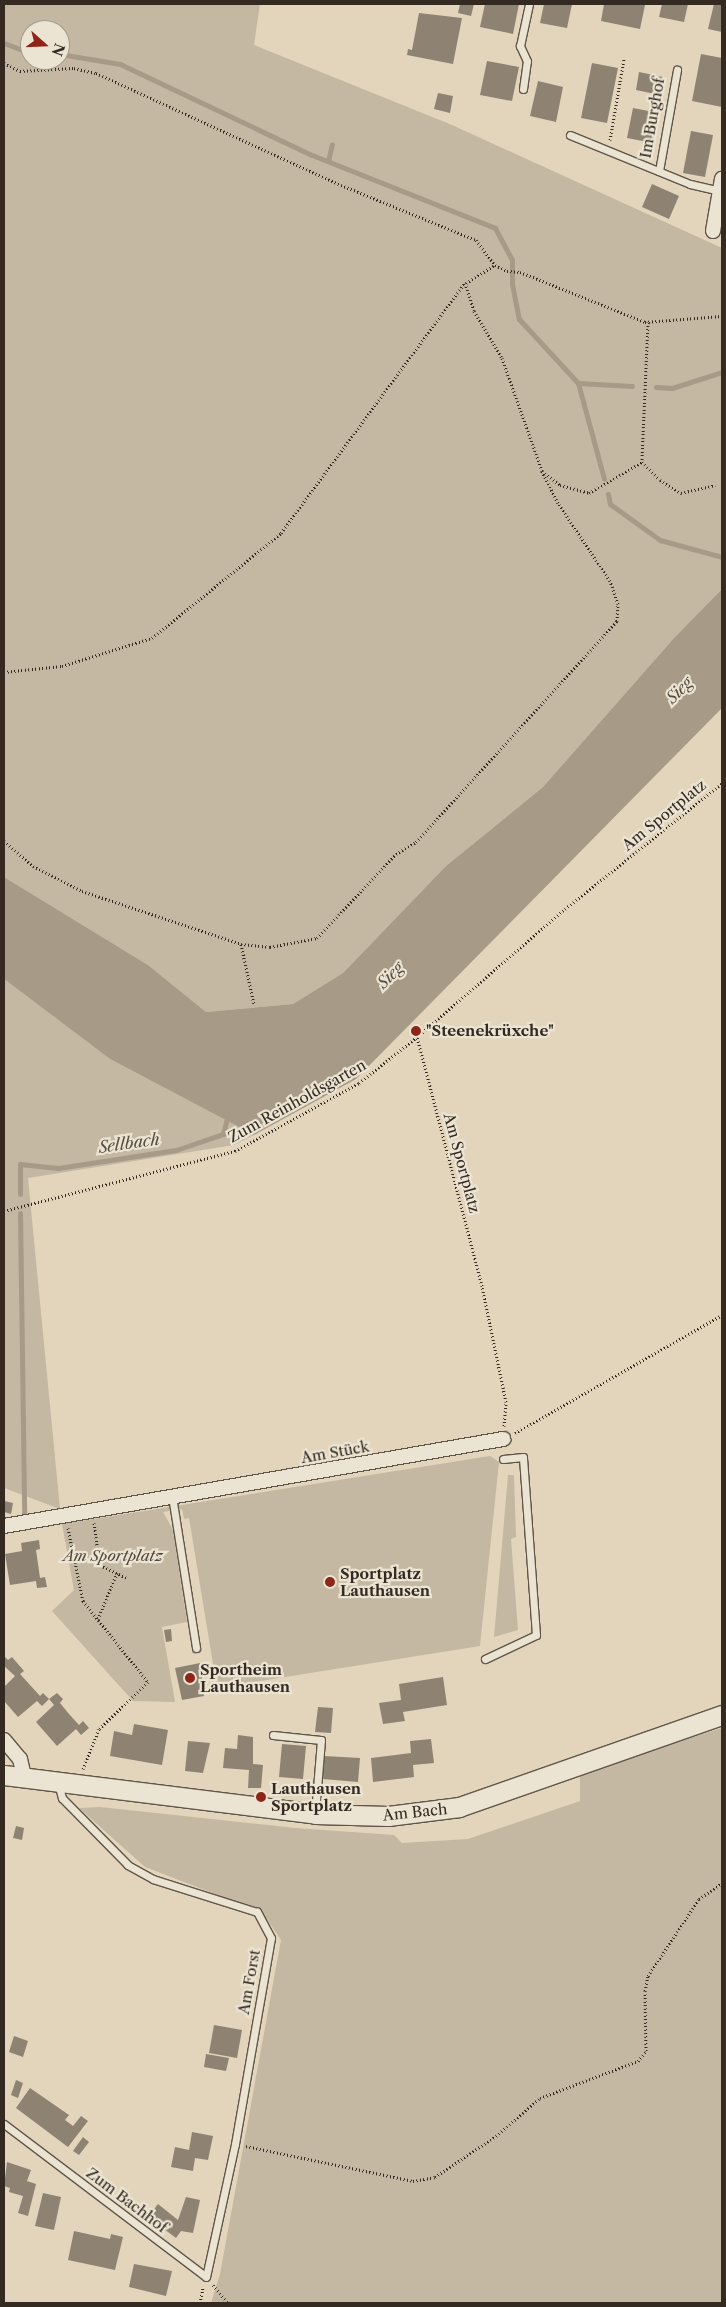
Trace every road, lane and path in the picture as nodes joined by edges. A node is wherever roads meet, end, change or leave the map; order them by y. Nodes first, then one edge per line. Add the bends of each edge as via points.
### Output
1 (529, 4) edge
2 (624, 59) dead end
3 (4, 63) edge
4 (678, 70) dead end
5 (523, 89) dead end
6 (570, 135) dead end
7 (608, 150) junction
8 (659, 171) junction
9 (721, 185) edge
10 (713, 231) dead end
11 (495, 265) junction
12 (465, 283) junction
13 (722, 316) edge
14 (648, 322) junction
15 (642, 462) junction
16 (542, 471) junction
17 (714, 485) dead end
18 (4, 672) edge
19 (722, 783) edge
20 (4, 841) edge
21 (241, 944) junction
22 (254, 1004) dead end
23 (417, 1037) junction
24 (4, 1211) edge
25 (722, 1315) edge
26 (503, 1439) junction
27 (503, 1459) dead end
28 (172, 1496) junction
29 (91, 1510) junction
30 (66, 1515) junction
31 (4, 1526) edge
32 (117, 1573) junction
33 (127, 1578) dead end
34 (98, 1619) junction
35 (196, 1648) dead end
36 (485, 1659) dead end
37 (722, 1714) edge
38 (273, 1734) dead end
39 (4, 1740) edge
40 (4, 1775) edge
41 (24, 1777) junction
42 (57, 1781) junction
43 (77, 1784) junction
44 (315, 1814) junction
45 (722, 1883) edge
46 (4, 2124) edge
47 (235, 2144) junction
48 (206, 2277) junction
49 (200, 2303) edge
50 (228, 2303) edge

1 - 5 lane via 520,46 527,60
2 - 7 path
3 - 11 path via 20,71 74,68 96,73 341,185 476,240 486,248
4 - 8 lane, Im Burghof
6 - 7 lane, Im Burghof
7 - 8 lane, Im Burghof
8 - 9 lane, Im Burghof
9 - 10 street, Im Burghof
11 - 12 path
11 - 14 path
12 - 16 path via 474,311 502,358
12 - 18 path via 281,533 152,638 62,666
13 - 14 path
14 - 15 path
15 - 16 path via 590,493 560,485
15 - 17 path via 660,480 681,493
16 - 21 path via 558,503 610,581 618,604 616,620 416,842 396,854 317,938 270,947
19 - 23 path, Am Sportplatz via 566,909
20 - 21 path via 33,866 82,891
21 - 22 path
23 - 24 path, Zum Reinholdsgarten via 360,1083 235,1151
23 - 26 path, Am Sportplatz via 482,1286 506,1402
25 - 26 path
26 - 28 street, Am Stück
27 - 36 lane via 523,1457 536,1635
28 - 29 street, Am Stück
28 - 35 lane
29 - 30 street, Am Stück
29 - 32 path via 100,1565
30 - 31 street, Am Stück
30 - 34 path via 83,1601
32 - 33 path
32 - 34 path
34 - 43 path via 148,1682 100,1729
37 - 44 street, Am Bach via 459,1808 388,1816
38 - 44 lane via 321,1740
39 - 41 street via 20,1759
40 - 41 street, Am Bach
41 - 42 street, Am Bach
42 - 43 street, Am Bach
42 - 47 lane, Am Forst via 62,1798 128,1865 153,1879 257,1912 271,1938
43 - 44 street, Am Bach
45 - 47 path via 699,1899 648,1976 645,1991 646,2051 638,2061 540,2098 496,2136 435,2176 413,2181
46 - 48 lane, Zum Bachhof
47 - 48 lane, Am Forst
48 - 49 path
48 - 50 path

